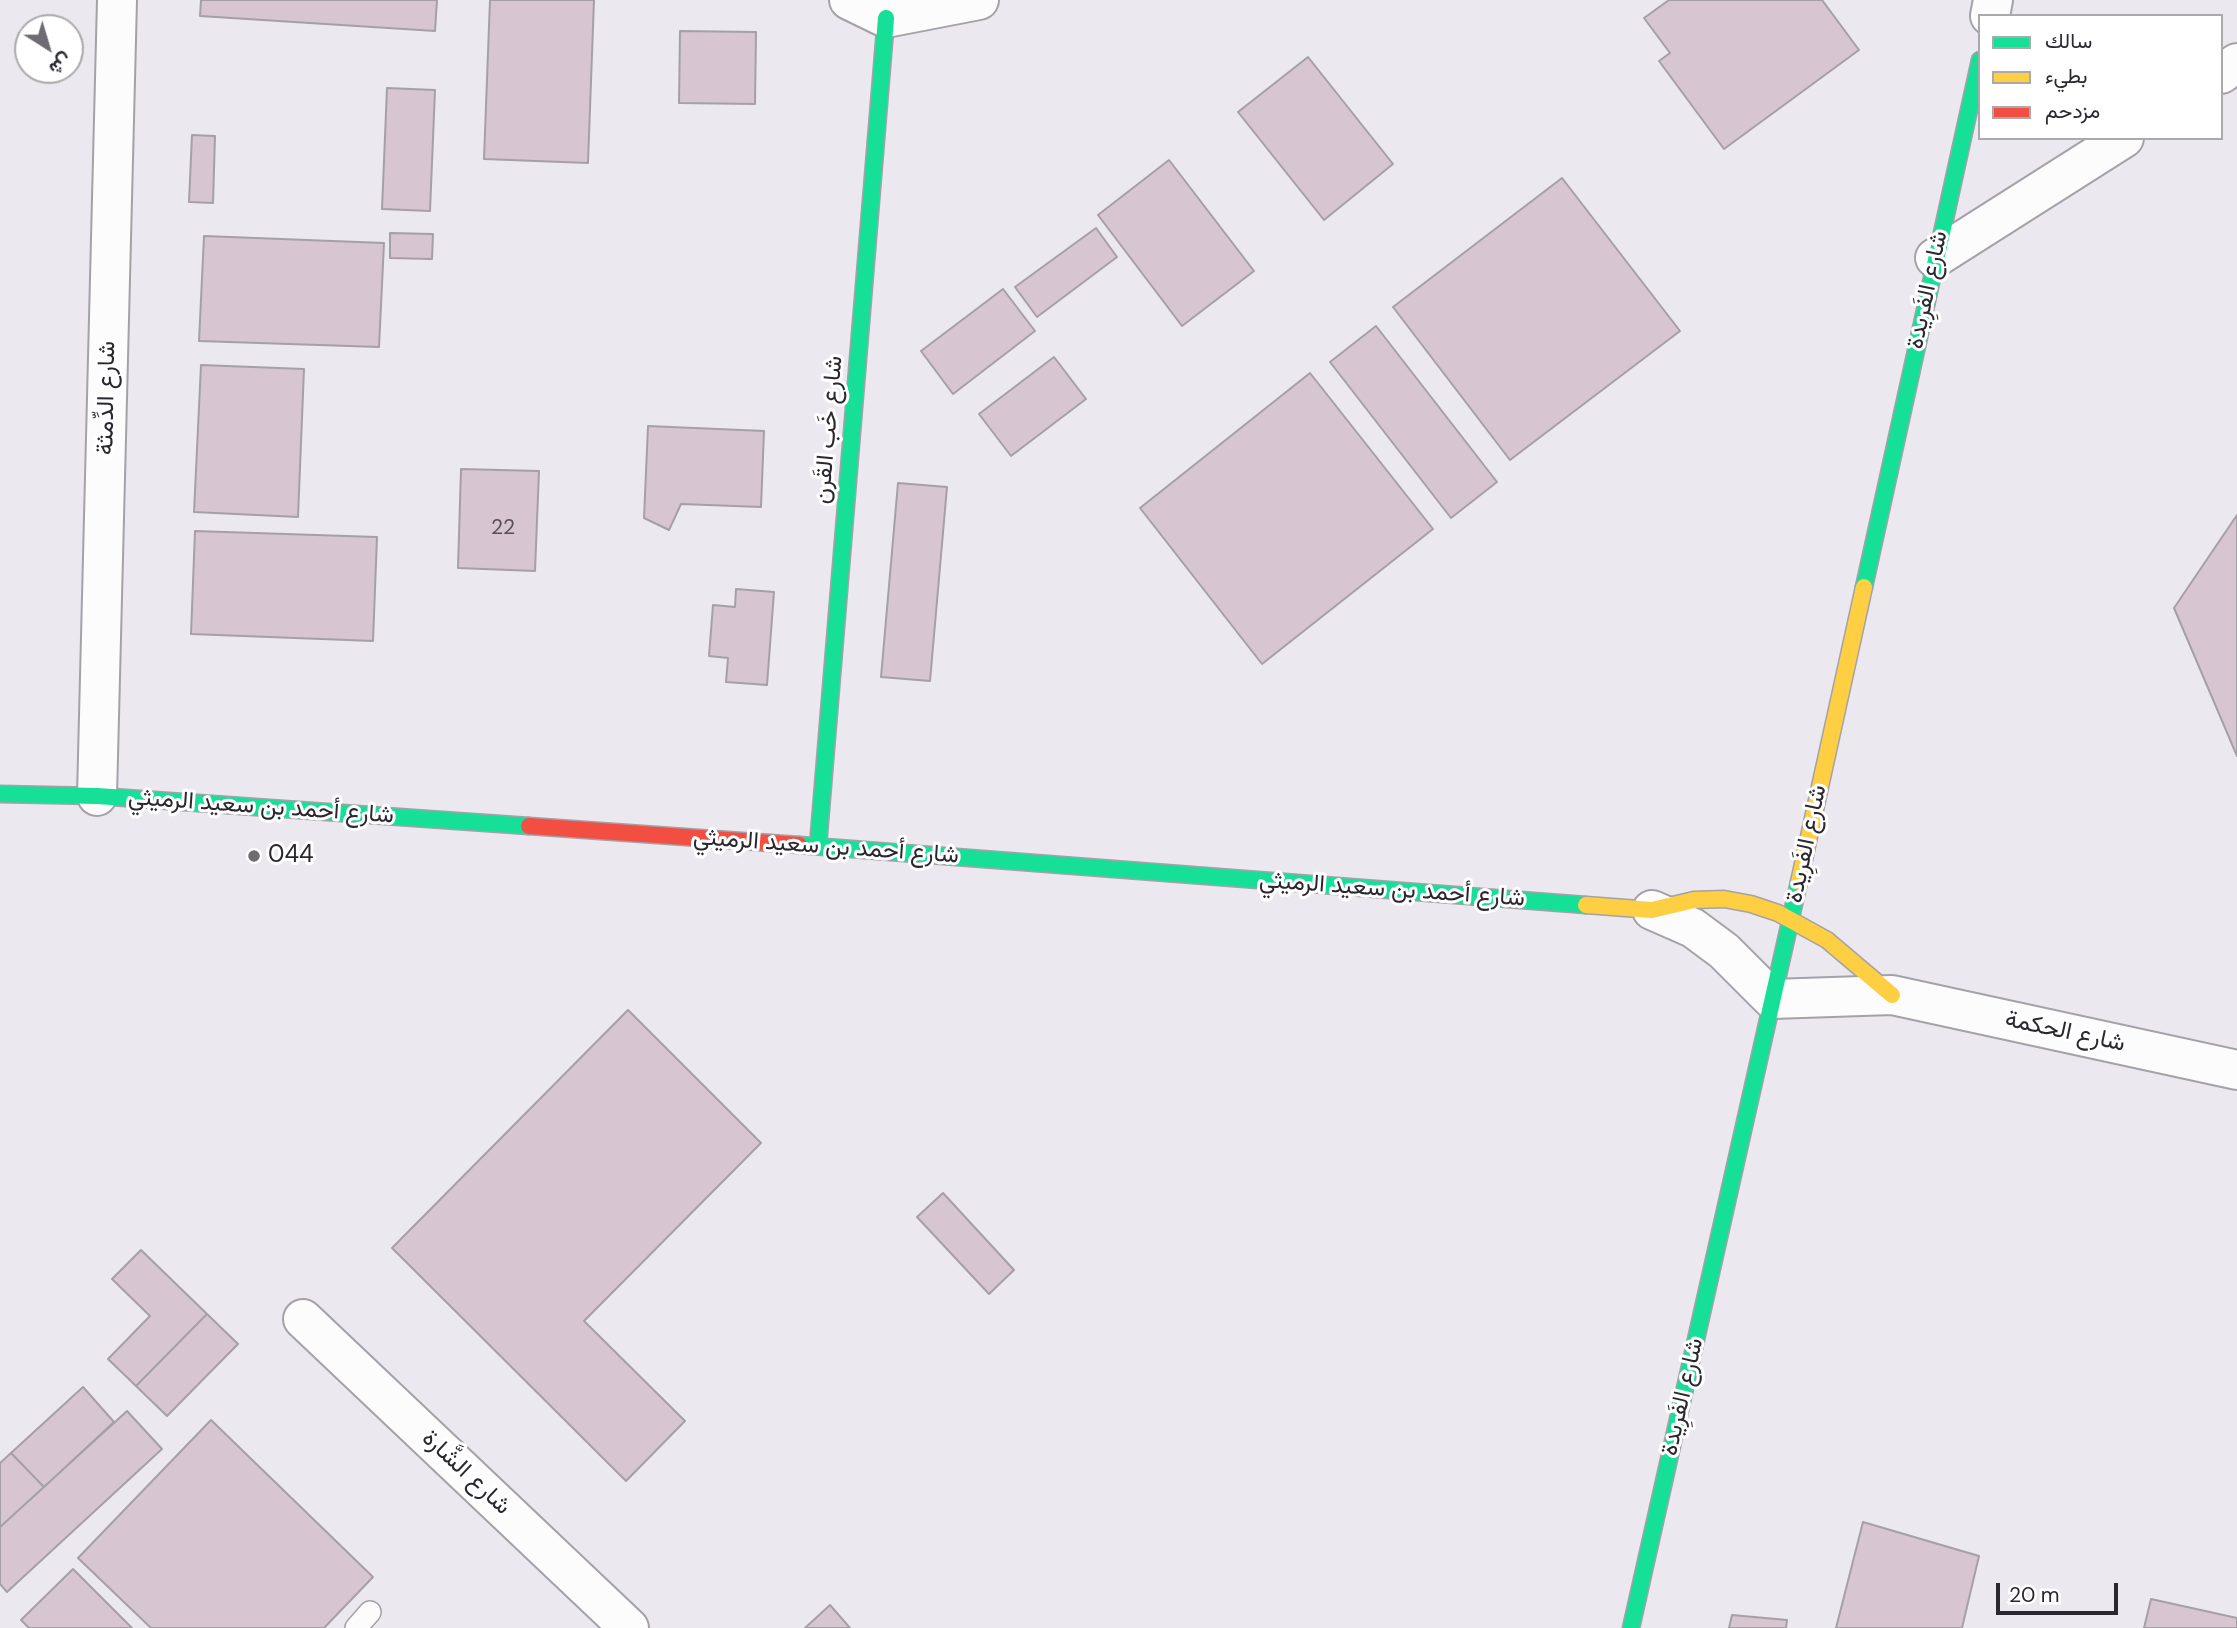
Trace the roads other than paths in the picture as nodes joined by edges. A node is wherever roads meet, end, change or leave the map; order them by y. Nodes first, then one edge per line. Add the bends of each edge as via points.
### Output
1 (117, 0) edge
2 (849, 0) edge
3 (979, 0) edge
4 (886, 18) junction
5 (1978, 69) edge
6 (2121, 140) edge
7 (1935, 258) junction
8 (0, 794) edge
9 (97, 796) junction
10 (818, 846) junction
11 (1652, 910) junction
12 (1791, 917) junction
13 (1892, 995) junction
14 (1772, 999) junction
15 (2237, 1070) edge
16 (303, 1319) dead end
17 (629, 1628) edge
18 (1631, 1628) edge

1 - 9 street, شارع الدِّمثة
2 - 4 street
3 - 4 street
4 - 10 street, شارع خَب القَرن
5 - 7 street, شارع الفَرِيدة
6 - 7 street
7 - 12 street, شارع الفَرِيدة
8 - 9 street, شارع أحمد بن سعيد الرميثي
9 - 10 street, شارع أحمد بن سعيد الرميثي
10 - 11 street, شارع أحمد بن سعيد الرميثي
11 - 12 street, شارع أحمد بن سعيد الرميثي via 1694,900 1729,900
11 - 14 street, شارع أحمد بن سعيد الرميثي via 1693,928 1724,951
12 - 13 street, شارع الحكمة via 1832,943
12 - 14 street, شارع الفَرِيدة
13 - 14 street, شارع الحكمة
13 - 15 street, شارع الحكمة
14 - 18 street, شارع الفَرِيدة
16 - 17 street, شارع الشَّارة

